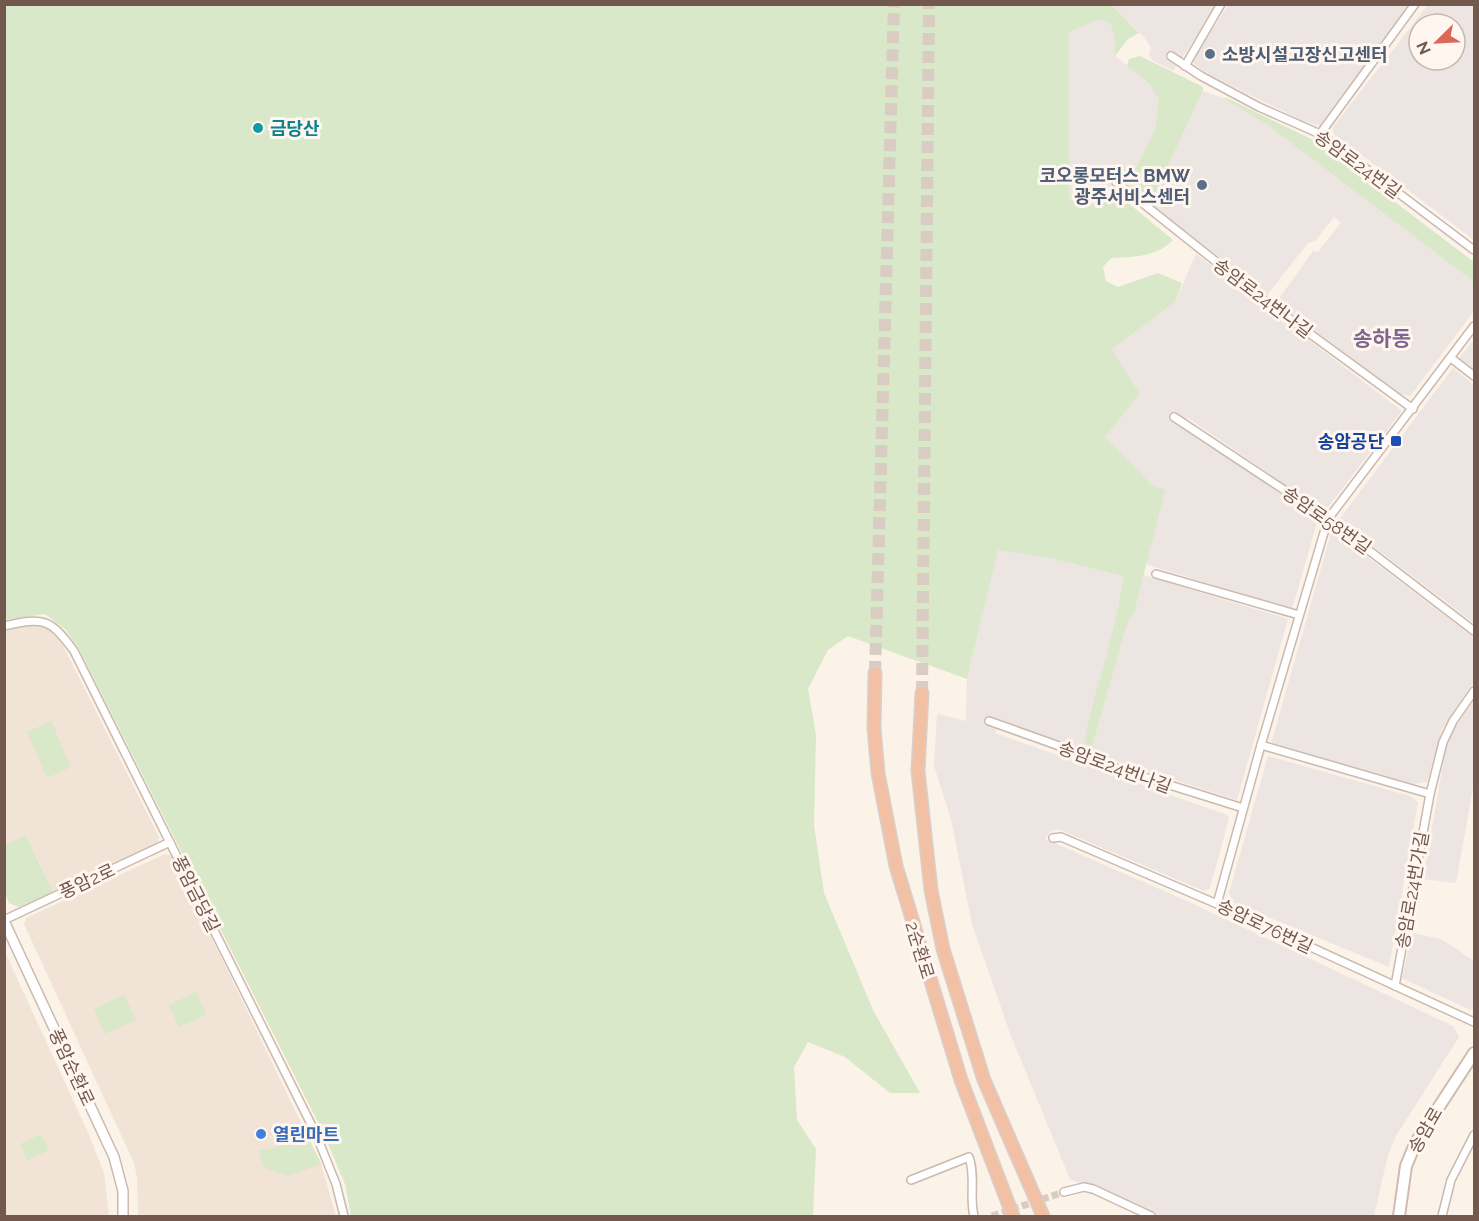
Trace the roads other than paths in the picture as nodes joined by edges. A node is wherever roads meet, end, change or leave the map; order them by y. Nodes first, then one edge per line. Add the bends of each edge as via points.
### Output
1 (1221, 4) edge
2 (1415, 4) edge
3 (1171, 56) dead end
4 (1185, 66) junction
5 (1320, 134) junction
6 (1116, 182) dead end
7 (1474, 249) edge
8 (1474, 326) edge
9 (1451, 358) junction
10 (1474, 376) edge
11 (1413, 409) junction
12 (1174, 417) dead end
13 (1328, 519) junction
14 (1156, 574) dead end
15 (1299, 615) junction
16 (4, 626) edge
17 (1474, 631) edge
18 (875, 673) tunnel mouth
19 (1474, 691) edge
20 (922, 693) tunnel mouth
21 (989, 722) dead end
22 (1261, 745) junction
23 (1430, 794) junction
24 (1243, 808) junction
25 (1053, 838) dead end
26 (170, 842) junction
27 (1217, 904) junction
28 (4, 920) edge
29 (1395, 986) junction
30 (1474, 1022) edge
31 (1474, 1053) edge
32 (1474, 1135) edge
33 (911, 1180) dead end
34 (1064, 1192) tunnel mouth
35 (123, 1216) edge
36 (344, 1216) edge
37 (974, 1216) edge
38 (1013, 1216) edge
39 (1043, 1216) edge
40 (1151, 1216) edge
41 (1399, 1216) edge
42 (1442, 1216) edge

1 - 4 street
2 - 5 street
3 - 4 street, 송암로24번길
4 - 5 street, 송암로24번길 via 1259,107
5 - 7 street, 송암로24번길
6 - 11 street, 송암로24번나길 via 1268,303
8 - 9 street
9 - 10 street
9 - 11 street
11 - 13 street
12 - 13 street, 송암로58번길
13 - 15 street
13 - 17 street, 송암로58번길
14 - 15 street
15 - 22 street
16 - 26 street, 풍암금당길 via 41,620 60,632 74,651
18 - 38 highway, 2순환로 via 878,773 896,866 961,1080
19 - 23 street, 송암로24번가길 via 1447,731
20 - 39 highway, 2순환로 via 918,771 931,890 943,949 984,1080
21 - 24 street, 송암로24번나길 via 1103,765
22 - 23 street
22 - 24 street
23 - 29 street, 송암로24번가길
24 - 27 street
25 - 27 street, 송암로76번길 via 1061,837
26 - 28 street, 풍암2로
26 - 36 street, 풍암금당길 via 316,1134
27 - 29 street, 송암로76번길
28 - 35 street, 풍암순환로 via 114,1157 123,1191
29 - 30 street, 송암로76번길
31 - 41 main road, 송암로 via 1416,1142 1406,1166
32 - 42 street via 1451,1180
33 - 37 street via 969,1158 973,1168
34 - 40 street via 1093,1189

